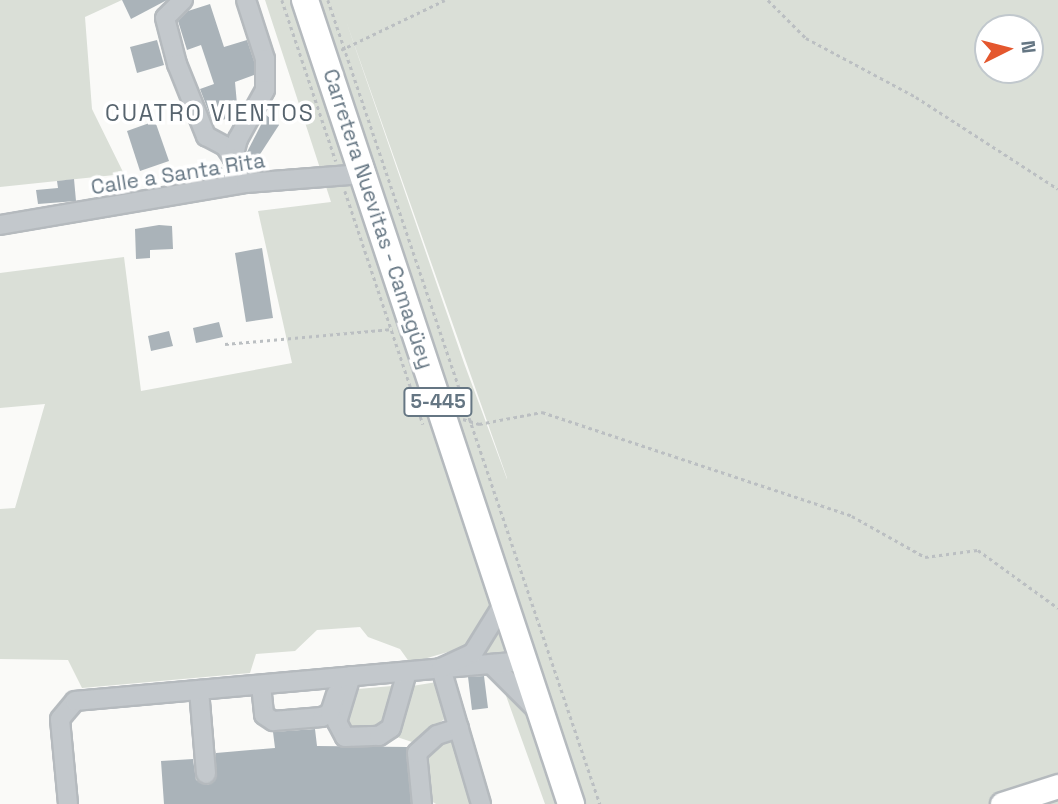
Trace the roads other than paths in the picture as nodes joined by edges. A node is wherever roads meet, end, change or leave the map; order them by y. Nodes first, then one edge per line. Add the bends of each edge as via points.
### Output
1 (183, 0) edge
2 (246, 0) edge
3 (305, 0) edge
4 (233, 158) junction
5 (352, 176) junction
6 (246, 183) junction
7 (0, 225) edge
8 (489, 558) junction
9 (504, 603) junction
10 (523, 661) junction
11 (491, 664) junction
12 (441, 668) junction
13 (407, 671) junction
14 (346, 677) junction
15 (261, 685) junction
16 (199, 690) junction
17 (532, 705) junction
18 (458, 728) junction
19 (206, 774) dead end
20 (1058, 786) edge
21 (68, 804) edge
22 (422, 804) edge
23 (481, 804) edge
24 (560, 804) edge
25 (570, 804) edge
26 (582, 804) edge
27 (1002, 804) edge

1 - 4 street via 165,18 177,64 206,136 225,146
2 - 4 street via 265,59 265,90 238,139
3 - 5 highway, Carretera Nuevitas - Camagüey / 5-445 via 335,53
4 - 6 street
5 - 6 street, Calle a Santa Rita
5 - 8 highway, Carretera Nuevitas - Camagüey / 5-445 via 402,326 441,411
6 - 7 street, Calle a Santa Rita
8 - 9 highway, Carretera Nuevitas - Camagüey / 5-445
8 - 26 street, Carretera Nuevitas - Camagüey via 508,585
9 - 10 highway, Carretera Nuevitas - Camagüey / 5-445
9 - 12 street via 473,653
10 - 11 street
10 - 17 highway, Carretera Nuevitas - Camagüey / 5-445
11 - 12 street
11 - 17 street
12 - 13 street
12 - 18 street
13 - 14 street
13 - 14 street via 390,728 379,736 345,737 337,722
14 - 15 street
14 - 15 street via 330,713 322,718 273,721 264,715
15 - 16 street
16 - 19 street
16 - 21 street via 75,701 62,712
17 - 24 street
17 - 25 highway, Carretera Nuevitas - Camagüey / 5-445
18 - 22 street via 437,735 417,753
18 - 23 street
20 - 27 main road

